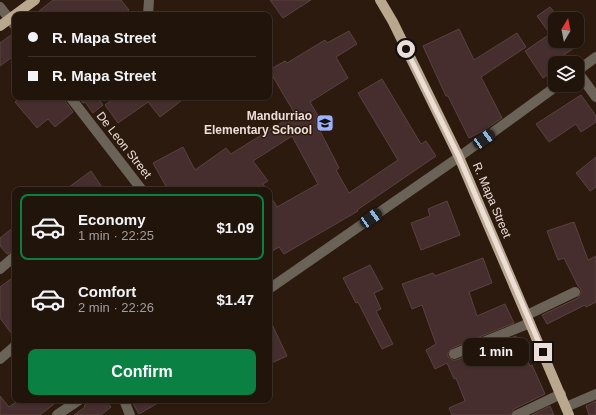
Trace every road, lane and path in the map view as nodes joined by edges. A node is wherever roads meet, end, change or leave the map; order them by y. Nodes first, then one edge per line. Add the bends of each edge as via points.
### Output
1 (34, 0) edge
2 (149, 0) edge
3 (380, 0) edge
4 (0, 7) edge
5 (22, 12) edge
6 (148, 12) edge
7 (12, 22) edge
8 (0, 26) edge
9 (596, 57) edge
10 (584, 66) edge
11 (584, 81) edge
12 (548, 92) edge
13 (596, 97) edge
14 (72, 100) edge
15 (459, 157) junction
16 (140, 187) edge
17 (12, 259) edge
18 (0, 269) edge
19 (272, 287) edge
20 (575, 292) dead end
21 (529, 319) junction
22 (12, 349) edge
23 (454, 354) dead end
24 (0, 359) edge
25 (561, 394) junction
26 (596, 394) edge
27 (75, 403) edge
28 (125, 403) edge
29 (568, 411) edge
30 (58, 415) edge
31 (130, 415) edge
32 (517, 415) edge

1 - 5 main road
2 - 6 street
3 - 15 main road, R. Mapa Street
4 - 7 street
7 - 8 main road
9 - 10 street
11 - 13 street
12 - 15 street
14 - 16 street, De Leon Street
15 - 19 street
15 - 21 main road, R. Mapa Street
17 - 18 street
20 - 21 street
21 - 23 street
21 - 25 main road, R. Mapa Street
22 - 24 street
25 - 29 main road, R. Mapa Street
25 - 32 street
26 - 29 street
27 - 30 street
28 - 31 street

